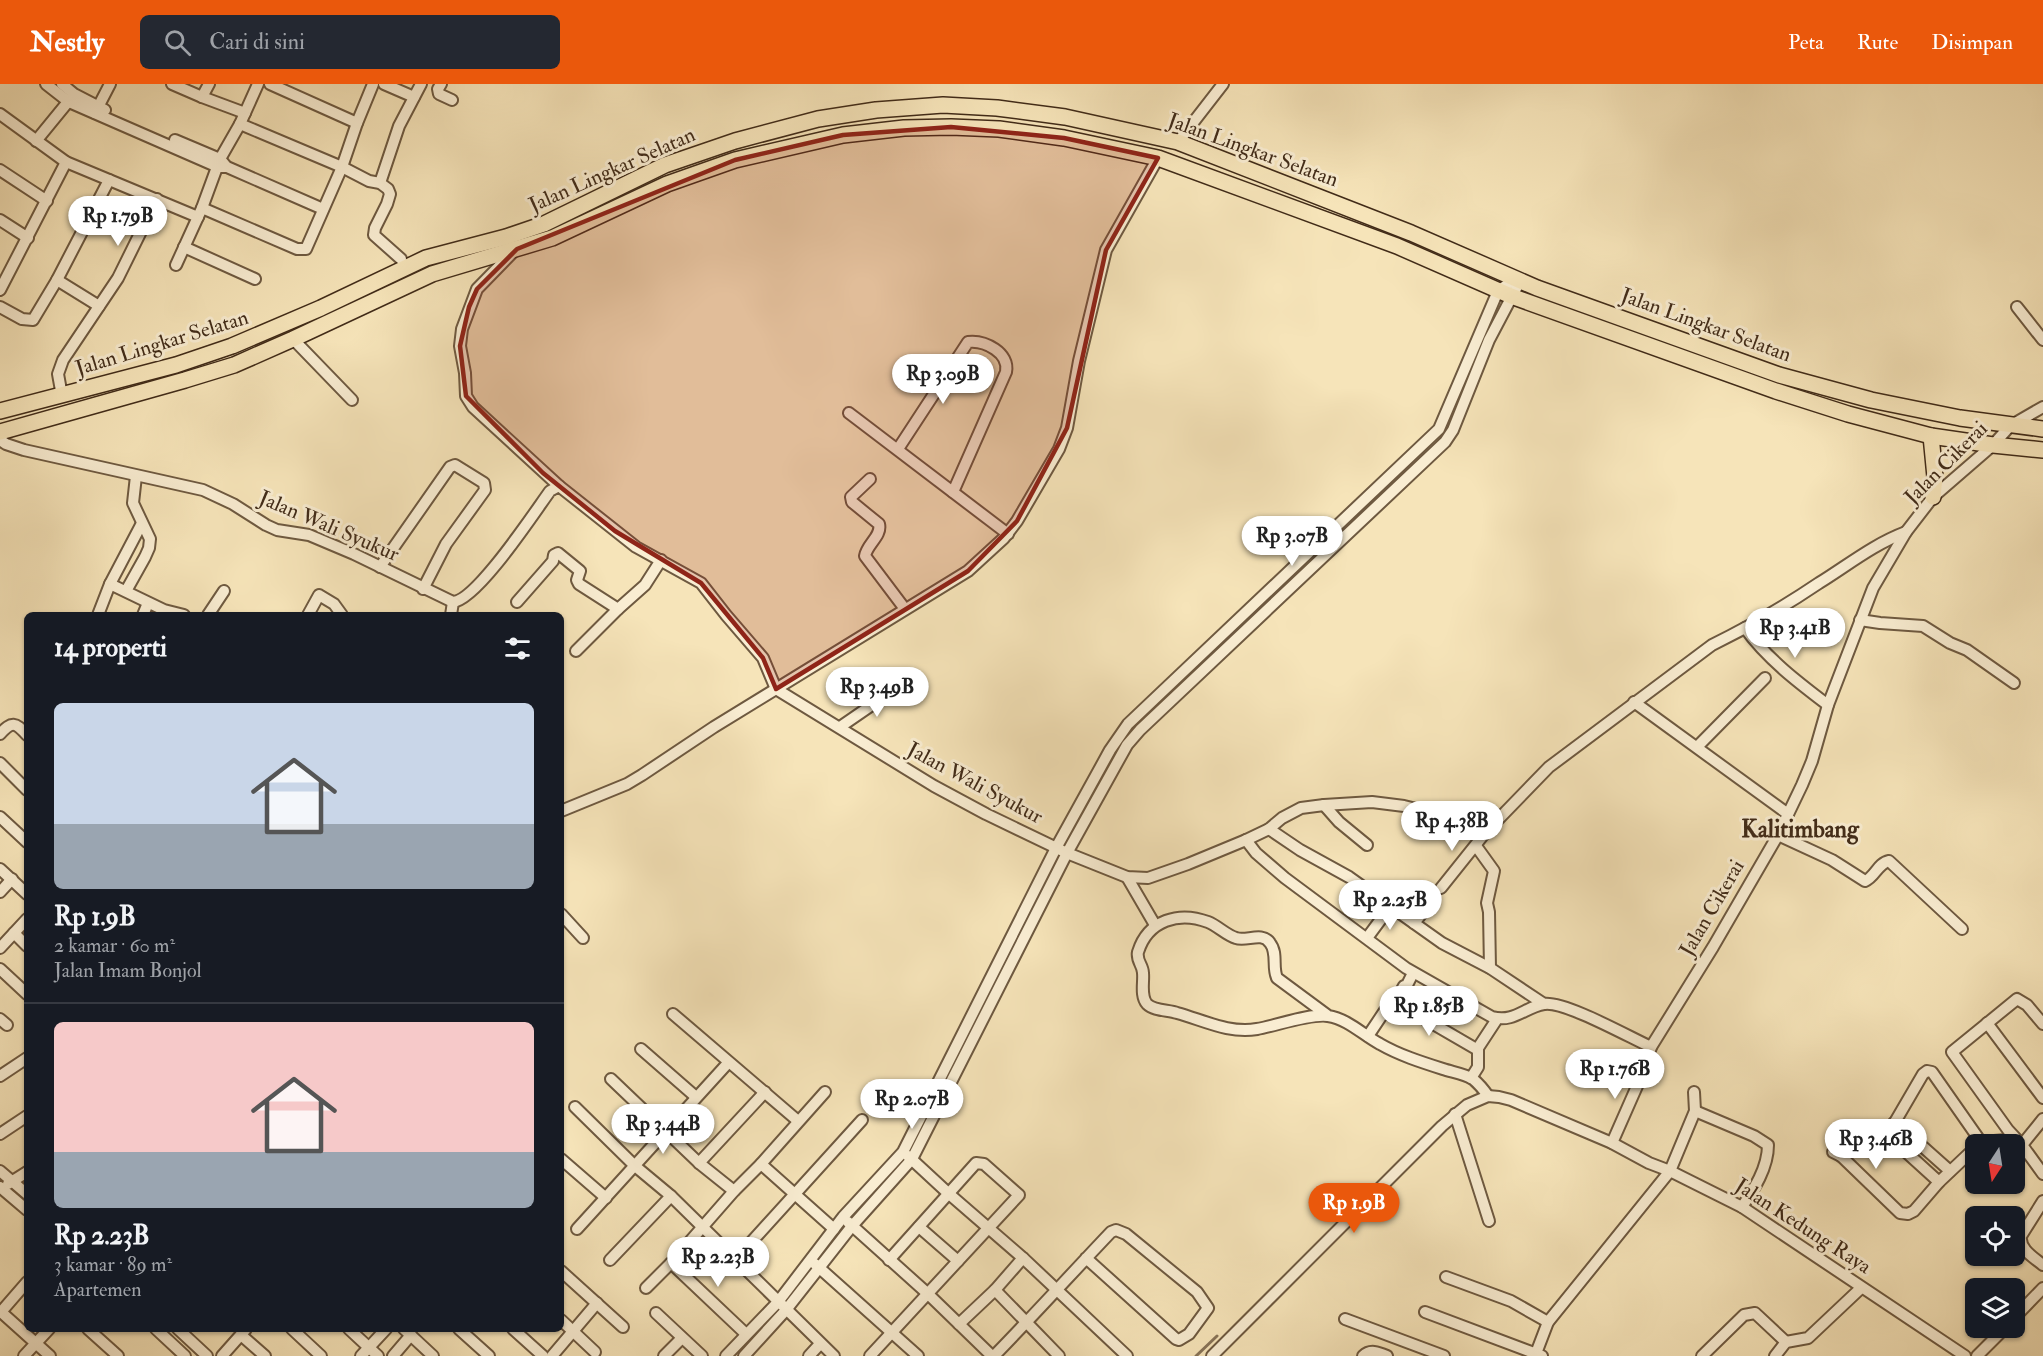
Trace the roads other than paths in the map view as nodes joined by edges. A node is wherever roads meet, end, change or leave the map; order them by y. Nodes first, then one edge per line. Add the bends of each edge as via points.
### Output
1 (46, 84) edge
2 (62, 84) edge
3 (110, 84) edge
4 (172, 84) edge
5 (209, 84) edge
6 (258, 84) edge
7 (270, 84) edge
8 (373, 84) edge
9 (384, 84) edge
10 (421, 84) edge
11 (441, 84) edge
12 (1223, 84) edge
13 (202, 97) junction
14 (414, 97) junction
15 (72, 98) junction
16 (452, 100) dead end
17 (96, 110) junction
18 (245, 113) junction
19 (0, 114) edge
20 (357, 123) junction
21 (240, 124) junction
22 (36, 141) junction
23 (1178, 142) junction
24 (1158, 158) junction
25 (66, 162) junction
26 (222, 164) junction
27 (342, 167) junction
28 (0, 170) edge
29 (109, 180) junction
30 (380, 183) junction
31 (157, 200) junction
32 (47, 201) junction
33 (323, 209) junction
34 (200, 212) junction
35 (0, 220) edge
36 (28, 238) junction
37 (509, 245) junction
38 (184, 247) junction
39 (401, 259) dead end
40 (176, 265) dead end
41 (255, 279) dead end
42 (57, 280) junction
43 (1517, 280) junction
44 (0, 290) edge
45 (1505, 293) junction
46 (99, 306) junction
47 (0, 307) edge
48 (2017, 307) dead end
49 (324, 315) junction
50 (293, 339) junction
51 (2043, 340) edge
52 (62, 396) junction
53 (352, 399) dead end
54 (2043, 407) edge
55 (0, 411) edge
56 (849, 413) dead end
57 (2010, 426) junction
58 (2043, 429) edge
59 (0, 432) edge
60 (1931, 436) junction
61 (0, 440) edge
62 (1993, 445) junction
63 (898, 449) junction
64 (2043, 450) edge
65 (136, 476) junction
66 (870, 479) dead end
67 (559, 486) junction
68 (953, 492) junction
69 (1933, 498) junction
70 (141, 525) junction
71 (1906, 532) junction
72 (1008, 534) junction
73 (661, 560) junction
74 (380, 567) junction
75 (110, 584) junction
76 (423, 589) junction
77 (126, 591) junction
78 (224, 591) dead end
79 (453, 602) junction
80 (517, 602) dead end
81 (148, 603) junction
82 (618, 609) junction
83 (905, 609) junction
84 (99, 612) edge
85 (144, 612) edge
86 (175, 612) edge
87 (210, 612) edge
88 (310, 612) edge
89 (340, 612) edge
90 (451, 612) edge
91 (1860, 620) junction
92 (1745, 628) junction
93 (576, 651) dead end
94 (1765, 678) dead end
95 (2014, 683) dead end
96 (901, 685) dead end
97 (776, 689) junction
98 (1634, 702) junction
99 (1828, 705) junction
100 (840, 727) junction
101 (24, 732) edge
102 (0, 734) edge
103 (1698, 747) junction
104 (0, 763) edge
105 (24, 787) edge
106 (1324, 805) junction
107 (564, 810) edge
108 (1788, 814) junction
109 (0, 817) edge
110 (1269, 829) junction
111 (1485, 833) junction
112 (1778, 835) junction
113 (24, 839) edge
114 (1246, 840) junction
115 (1367, 846) dead end
116 (1476, 846) junction
117 (1056, 848) junction
118 (1067, 853) junction
119 (0, 868) edge
120 (1127, 877) junction
121 (12, 879) junction
122 (1441, 888) dead end
123 (24, 891) edge
124 (0, 892) edge
125 (1390, 907) junction
126 (1427, 907) dead end
127 (564, 917) edge
128 (24, 922) edge
129 (1414, 923) junction
130 (1155, 925) junction
131 (1962, 929) dead end
132 (14, 933) junction
133 (583, 938) dead end
134 (1367, 938) junction
135 (24, 943) edge
136 (0, 948) edge
137 (1490, 968) junction
138 (0, 969) edge
139 (1413, 973) junction
140 (24, 991) edge
141 (1394, 1001) junction
142 (1544, 1004) junction
143 (673, 1014) dead end
144 (1327, 1015) junction
145 (1497, 1019) junction
146 (1987, 1023) junction
147 (2043, 1024) edge
148 (1368, 1036) junction
149 (641, 1049) dead end
150 (1478, 1050) junction
151 (1648, 1058) junction
152 (24, 1060) edge
153 (728, 1063) junction
154 (1, 1075) edge
155 (611, 1079) dead end
156 (1472, 1079) junction
157 (765, 1092) junction
158 (825, 1092) dead end
159 (1694, 1092) dead end
160 (1485, 1093) junction
161 (696, 1097) junction
162 (930, 1098) junction
163 (2043, 1098) edge
164 (941, 1104) junction
165 (575, 1107) dead end
166 (1695, 1111) junction
167 (1455, 1114) junction
168 (24, 1118) edge
169 (2043, 1119) edge
170 (862, 1120) dead end
171 (798, 1121) junction
172 (1895, 1122) junction
173 (665, 1131) junction
174 (1884, 1132) junction
175 (0, 1134) edge
176 (1971, 1134) edge
177 (2012, 1134) edge
178 (2025, 1141) edge
179 (1612, 1143) junction
180 (2025, 1149) edge
181 (903, 1152) junction
182 (1965, 1157) edge
183 (912, 1159) junction
184 (564, 1162) edge
185 (699, 1163) junction
186 (761, 1164) junction
187 (634, 1166) junction
188 (0, 1171) edge
189 (1670, 1171) junction
190 (1950, 1171) junction
191 (24, 1174) edge
192 (2043, 1174) edge
193 (12, 1182) junction
194 (1940, 1182) junction
195 (0, 1188) edge
196 (734, 1191) junction
197 (24, 1192) edge
198 (948, 1194) junction
199 (794, 1195) junction
200 (671, 1196) junction
201 (606, 1198) junction
202 (2043, 1202) edge
203 (1742, 1207) junction
204 (24, 1208) edge
205 (843, 1217) junction
206 (1489, 1221) dead end
207 (852, 1226) junction
208 (919, 1227) junction
209 (703, 1228) junction
210 (989, 1228) junction
211 (577, 1229) dead end
212 (834, 1229) junction
213 (1023, 1258) junction
214 (1086, 1258) junction
215 (610, 1260) dead end
216 (735, 1260) junction
217 (810, 1260) junction
218 (889, 1260) junction
219 (958, 1261) junction
220 (671, 1263) junction
221 (2043, 1265) edge
222 (820, 1268) junction
223 (564, 1273) edge
224 (1446, 1277) dead end
225 (24, 1285) edge
226 (646, 1288) dead end
227 (1862, 1288) junction
228 (2043, 1288) edge
229 (995, 1290) junction
230 (1056, 1291) junction
231 (927, 1293) junction
232 (597, 1303) junction
233 (782, 1306) junction
234 (2025, 1307) edge
235 (1, 1312) edge
236 (1425, 1312) dead end
237 (656, 1313) dead end
238 (1345, 1319) dead end
239 (1548, 1322) junction
240 (564, 1323) edge
241 (1026, 1323) junction
242 (959, 1324) junction
243 (623, 1327) dead end
244 (574, 1331) junction
245 (46, 1332) edge
246 (91, 1332) edge
247 (159, 1332) edge
248 (244, 1332) edge
249 (295, 1332) edge
250 (350, 1332) edge
251 (383, 1332) edge
252 (408, 1332) edge
253 (462, 1332) edge
254 (516, 1332) edge
255 (191, 1333) edge
256 (892, 1333) junction
257 (746, 1334) junction
258 (681, 1338) junction
259 (1995, 1338) edge
260 (1786, 1342) junction
261 (36, 1343) junction
262 (820, 1344) junction
263 (365, 1352) edge
264 (595, 1352) dead end
265 (1538, 1355) edge
266 (24, 1356) edge
267 (50, 1356) edge
268 (118, 1356) edge
269 (185, 1356) edge
270 (207, 1356) edge
271 (222, 1356) edge
272 (265, 1356) edge
273 (321, 1356) edge
274 (378, 1356) edge
275 (393, 1356) edge
276 (433, 1356) edge
277 (489, 1356) edge
278 (543, 1356) edge
279 (552, 1356) edge
280 (664, 1356) edge
281 (702, 1356) edge
282 (726, 1356) edge
283 (744, 1356) edge
284 (809, 1356) edge
285 (834, 1356) edge
286 (870, 1356) edge
287 (918, 1356) edge
288 (993, 1356) edge
289 (1059, 1356) edge
290 (1126, 1356) edge
291 (1212, 1356) edge
292 (1362, 1356) edge
293 (1387, 1356) edge
294 (1444, 1356) edge
295 (1702, 1356) edge
296 (1775, 1356) edge
297 (1965, 1356) edge
298 (1977, 1356) edge

1 - 15 street
2 - 15 street
3 - 17 street
4 - 13 street
5 - 13 street
6 - 18 street
7 - 20 street
8 - 20 street
9 - 14 street
10 - 14 street
11 - 16 street via 439,94
12 - 23 street
13 - 18 street
14 - 30 street via 399,126
15 - 17 street
15 - 22 street
17 - 26 street
18 - 21 street
19 - 22 street
20 - 27 street
21 - 26 street
21 - 27 street
22 - 25 street
23 - 37 highway, Jalan Lingkar Selatan via 1065,117 997,108 944,105 876,110 779,129 665,165
23 - 43 highway, Jalan Lingkar Selatan via 1411,233
24 - 37 highway, Jalan Lingkar Selatan via 999,129 904,128 843,135 735,160 667,184 552,238
24 - 45 highway, Jalan Lingkar Selatan via 1397,246
24 - 72 street via 1106,250 1059,449
25 - 29 street
25 - 32 street
26 - 33 street
26 - 34 street
27 - 30 street
27 - 33 street
28 - 32 street
29 - 31 street
29 - 42 street
30 - 39 street via 390,194 374,235
31 - 34 street
31 - 46 street
32 - 36 street
33 - 34 street via 303,250
34 - 38 street
35 - 36 street
36 - 44 street
37 - 49 highway, Jalan Lingkar Selatan
37 - 49 highway, Jalan Lingkar Selatan via 469,245 426,258
37 - 67 street via 477,289 462,329 460,346 466,396
38 - 40 street
38 - 41 street
42 - 46 street
42 - 47 street via 33,320 22,319
43 - 45 street
43 - 57 highway, Jalan Lingkar Selatan via 1779,375 1871,399
45 - 60 highway, Jalan Lingkar Selatan via 1776,391
45 - 117 street via 1439,429 1128,724
45 - 118 street via 1490,340 1445,442 1140,730 1117,760
46 - 52 street via 63,360 58,374
48 - 51 street
49 - 50 highway, Jalan Lingkar Selatan
49 - 52 highway, Jalan Lingkar Selatan via 176,365
50 - 53 street
50 - 59 highway, Jalan Lingkar Selatan via 185,380
52 - 55 highway, Jalan Lingkar Selatan
54 - 57 street, Jalan Cikerai
56 - 63 street
57 - 58 highway, Jalan Lingkar Selatan
57 - 62 street, Jalan Cikerai
60 - 62 highway, Jalan Lingkar Selatan
60 - 69 highway
61 - 65 street, Jalan Wali Syukur via 24,450
62 - 64 highway, Jalan Lingkar Selatan
62 - 69 street, Jalan Cikerai
63 - 68 street
63 - 68 street via 968,342 999,352 1006,362 1006,372
65 - 70 street via 133,503
65 - 74 street, Jalan Wali Syukur via 203,490 277,530 309,535
66 - 83 street via 851,497 880,528 865,556
67 - 73 street via 636,547
67 - 79 street via 550,492 482,582 467,597
68 - 72 street
69 - 71 street, Jalan Cikerai
70 - 75 street
70 - 77 street via 150,539 149,548
71 - 91 street, Jalan Cikerai via 1873,588
71 - 92 street via 1888,539
72 - 83 street via 968,572
73 - 82 street via 645,585
73 - 97 street via 701,583 763,658
74 - 76 street, Jalan Wali Syukur
74 - 76 street via 450,466 455,465 484,483 485,490 446,544
75 - 77 street
75 - 84 street
76 - 79 street, Jalan Wali Syukur
77 - 81 street
78 - 87 street
79 - 90 street
80 - 82 street via 558,553 580,571 579,584
81 - 85 street
81 - 86 street
82 - 93 street
83 - 97 street
88 - 89 street via 321,595
91 - 95 street via 1923,626 1967,650
91 - 99 street, Jalan Cikerai
92 - 98 street via 1712,645
92 - 99 street via 1771,657
94 - 103 street
96 - 100 street
97 - 100 street, Jalan Wali Syukur
97 - 107 street via 634,780
98 - 103 street
98 - 111 street via 1549,767
99 - 108 street, Jalan Cikerai via 1812,761
100 - 117 street, Jalan Wali Syukur via 934,786
101 - 102 street via 13,724
103 - 108 street
104 - 105 street
106 - 110 street, Jalan Wali Syukur via 1301,808
106 - 111 street, Jalan Wali Syukur via 1372,802 1404,807 1437,814
106 - 115 street
108 - 112 street, Jalan Cikerai
109 - 113 street
110 - 114 street, Jalan Wali Syukur
110 - 125 street
111 - 116 street
112 - 131 street via 1832,860 1865,881 1889,861
112 - 151 street, Jalan Cikerai
114 - 120 street, Jalan Wali Syukur via 1148,878
114 - 134 street via 1285,878
116 - 122 street
116 - 137 street via 1494,871 1487,903
117 - 118 street, Jalan Wali Syukur
117 - 162 street
118 - 120 street, Jalan Wali Syukur
118 - 164 street
119 - 121 street
120 - 130 street
121 - 123 street
121 - 124 street
125 - 129 street
125 - 134 street
126 - 129 street
127 - 133 street
128 - 132 street
129 - 137 street
130 - 144 street via 1178,917 1207,922 1235,938 1266,939 1273,949 1277,978
130 - 144 street via 1139,949 1138,958 1143,971 1143,994 1150,1006 1202,1022 1243,1029
132 - 135 street
132 - 136 street
134 - 139 street
137 - 142 street
138 - 140 street
139 - 141 street
139 - 145 street
141 - 148 street
141 - 150 street
142 - 145 street
142 - 151 street via 1581,1013
143 - 153 street
144 - 148 street
145 - 150 street
146 - 147 street via 2017,999
146 - 163 street
146 - 177 street via 1952,1053
148 - 156 street via 1393,1051
149 - 161 street
150 - 156 street via 1478,1067
151 - 179 street, Jalan Cikerai
152 - 154 street
153 - 157 street
153 - 161 street
155 - 173 street
156 - 160 street
157 - 171 street
157 - 185 street
158 - 171 street
159 - 166 street
160 - 167 street
160 - 179 street, Jalan Kedung Raya via 1511,1100
161 - 173 street
162 - 164 street
162 - 181 street
164 - 183 street
165 - 187 street
166 - 189 street
166 - 203 street via 1768,1145 1755,1189
167 - 206 street
167 - 291 street
168 - 175 street
169 - 178 street
170 - 199 street
171 - 186 street
172 - 174 street
172 - 176 street via 1924,1071 1930,1071
172 - 190 street
173 - 185 street
173 - 187 street
174 - 194 street
174 - 194 street via 1837,1154 1900,1213 1914,1211
179 - 189 street, Jalan Kedung Raya
180 - 192 street
181 - 183 street
181 - 205 street
182 - 190 street
183 - 198 street
183 - 207 street
184 - 201 street
185 - 196 street
186 - 196 street
186 - 199 street
187 - 200 street
187 - 201 street
188 - 193 street
189 - 203 street, Jalan Kedung Raya
189 - 239 street
190 - 194 street
191 - 193 street
193 - 195 street
193 - 197 street
195 - 204 street
196 - 209 street
198 - 208 street
198 - 210 street
198 - 210 street via 976,1163 984,1164 1019,1194
199 - 212 street
199 - 216 street
200 - 209 street
200 - 215 street
201 - 211 street
202 - 221 street via 2020,1241
203 - 227 street, Jalan Kedung Raya
205 - 207 street
205 - 212 street
207 - 218 street
207 - 222 street
208 - 218 street
208 - 219 street
209 - 216 street
209 - 220 street
210 - 213 street
210 - 219 street
212 - 217 street
213 - 229 street
213 - 230 street
214 - 214 street via 1111,1232 1122,1231 1197,1292 1208,1308 1189,1334 1176,1339
214 - 230 street
216 - 233 street
217 - 222 street
217 - 233 street
218 - 231 street
219 - 231 street
220 - 226 street
220 - 257 street
222 - 233 street
222 - 256 street
223 - 232 street
224 - 239 street via 1511,1301
225 - 235 street
227 - 260 street via 1808,1338
227 - 297 street, Jalan Kedung Raya
228 - 234 street
229 - 241 street
229 - 242 street
230 - 241 street
230 - 290 street
231 - 242 street
231 - 256 street
232 - 243 street
232 - 244 street
233 - 257 street
233 - 262 street
233 - 283 street
235 - 261 street
236 - 265 street
237 - 258 street
238 - 294 street
239 - 265 street
240 - 244 street
241 - 288 street
241 - 289 street
242 - 288 street
244 - 264 street
244 - 279 street
245 - 261 street
246 - 268 street
247 - 269 street
248 - 271 street
248 - 272 street
249 - 273 street
250 - 263 street
251 - 263 street
252 - 275 street
252 - 276 street
253 - 277 street
254 - 278 street
255 - 270 street
256 - 286 street
256 - 287 street
257 - 282 street
258 - 280 street
258 - 281 street
259 - 298 street
260 - 295 street via 1755,1312 1744,1315
260 - 296 street
261 - 266 street
261 - 267 street
262 - 284 street
262 - 285 street
263 - 274 street
292 - 293 street via 1371,1351

